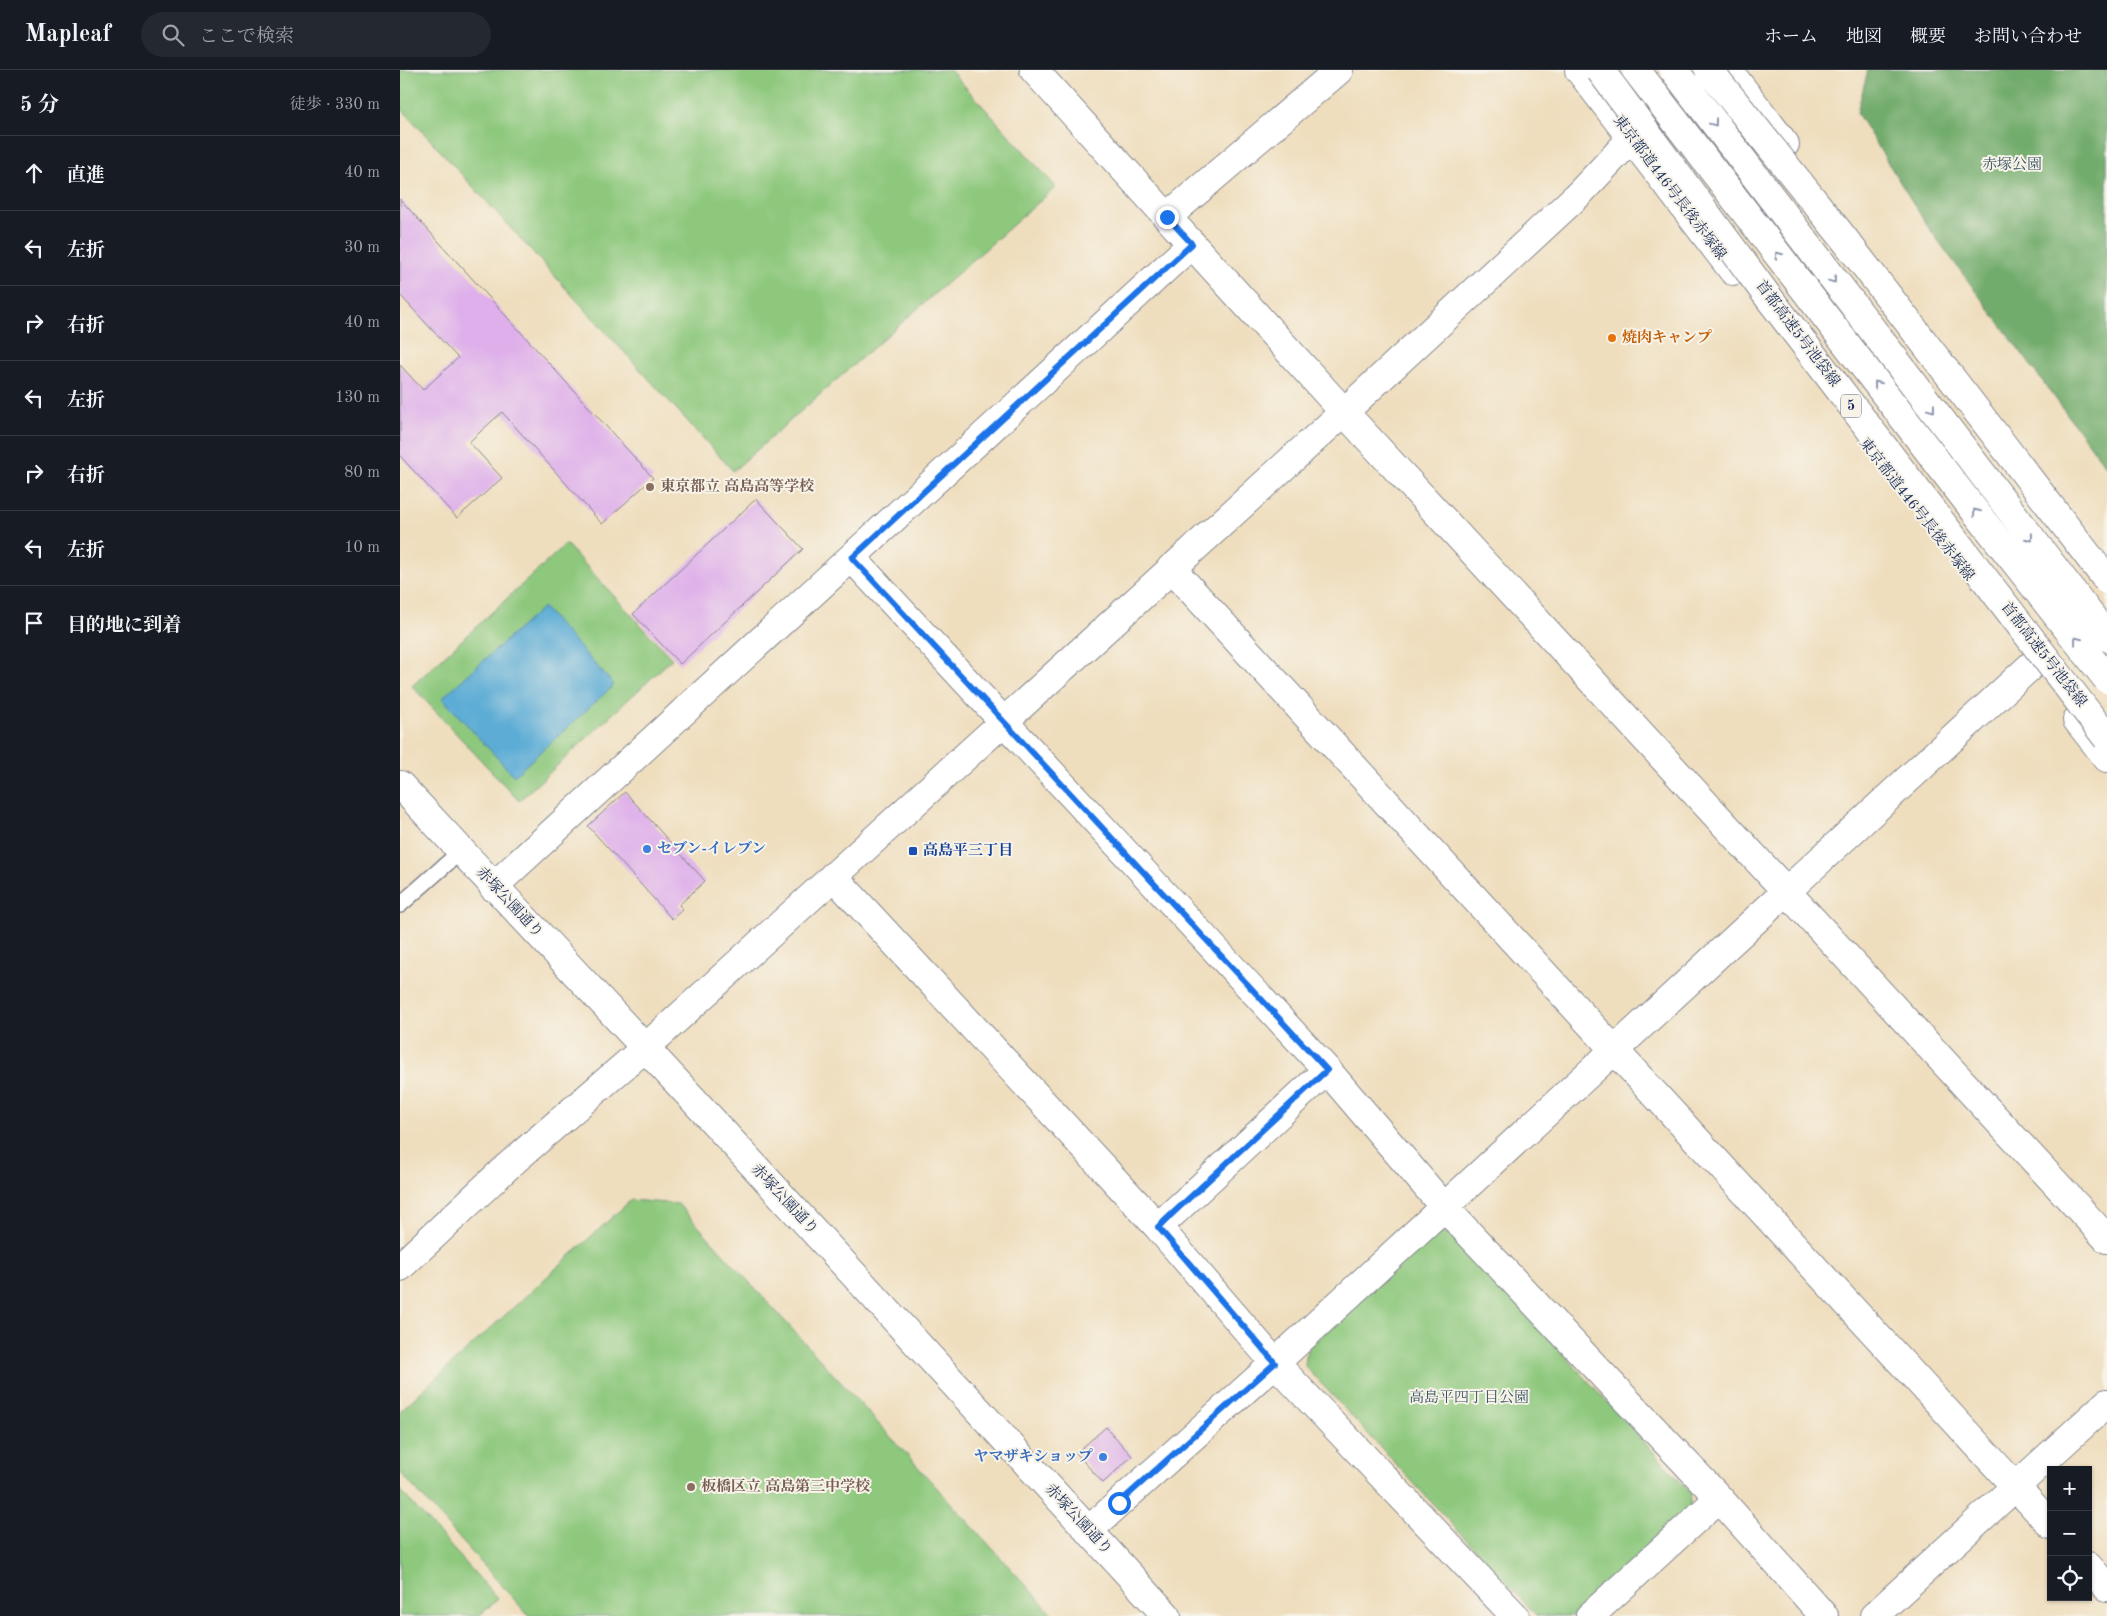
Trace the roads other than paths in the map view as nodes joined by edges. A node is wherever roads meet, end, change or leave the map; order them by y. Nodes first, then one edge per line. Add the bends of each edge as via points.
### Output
1 (1034, 70) edge
2 (1339, 70) edge
3 (1579, 70) edge
4 (1600, 70) edge
5 (1636, 70) edge
6 (1674, 70) edge
7 (1709, 70) edge
8 (1727, 70) edge
9 (1631, 139) junction
10 (1167, 217) junction
11 (1192, 244) junction
12 (1344, 412) junction
13 (852, 558) junction
14 (2107, 562) edge
15 (1171, 568) junction
16 (2107, 580) edge
17 (2107, 637) edge
18 (2034, 663) junction
19 (2107, 679) edge
20 (1004, 723) junction
21 (2107, 738) edge
22 (2107, 758) edge
23 (400, 785) edge
24 (461, 852) junction
25 (833, 876) junction
26 (493, 887) junction
27 (1786, 892) junction
28 (400, 905) edge
29 (645, 1048) junction
30 (1614, 1051) junction
31 (1327, 1070) junction
32 (1444, 1207) junction
33 (1158, 1227) junction
34 (2107, 1239) edge
35 (400, 1267) edge
36 (1275, 1363) junction
37 (2107, 1403) edge
38 (2015, 1486) junction
39 (1719, 1498) junction
40 (2047, 1521) edge
41 (1088, 1531) junction
42 (2092, 1570) edge
43 (2107, 1587) edge
44 (1167, 1616) edge
45 (1515, 1616) edge
46 (1590, 1616) edge
47 (1824, 1616) edge
48 (1874, 1616) edge

1 - 10 main road
2 - 10 main road
3 - 9 main road, 東京都道446号長後赤塚線
4 - 21 main road, 首都高速5号池袋線 / 5, bridge via 1766,294
19 -> 5 main road, bridge
6 -> 17 main road, bridge
7 - 16 main road, bridge via 1842,236
8 - 9 main road
8 - 14 main road
9 - 12 main road via 1579,194
9 - 18 main road, 東京都道446号長後赤塚線
10 - 11 main road
11 - 12 main road
11 - 13 main road
12 - 15 main road
12 - 27 main road
13 - 20 main road
13 - 26 main road
15 - 20 main road
15 - 30 main road
18 - 22 main road, 東京都道446号長後赤塚線
18 - 27 main road
20 - 25 main road
20 - 31 main road
23 - 24 main road, 赤塚公園通り
24 - 26 main road, 赤塚公園通り
24 - 28 lane
25 - 29 main road
25 - 33 main road
26 - 29 main road, 赤塚公園通り
27 - 30 main road
27 - 34 main road
29 - 35 main road via 508,1166
29 - 41 main road, 赤塚公園通り
30 - 32 main road
30 - 38 main road
31 - 32 main road
31 - 33 main road
32 - 36 main road
32 - 39 main road
33 - 36 main road
36 - 41 main road
36 - 45 main road
37 - 38 main road
38 - 40 main road
38 - 48 main road
39 - 46 main road
39 - 47 main road
41 - 44 main road, 赤塚公園通り
42 - 43 main road

